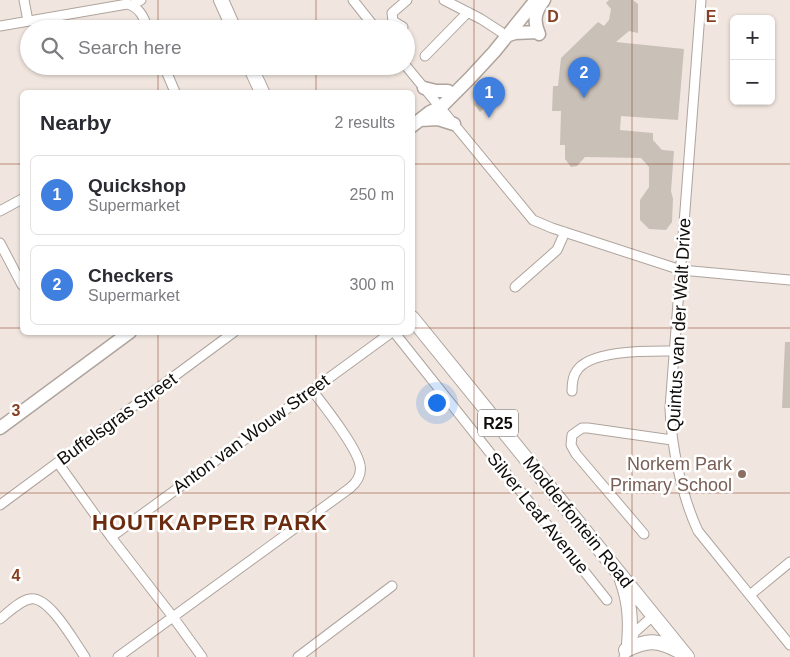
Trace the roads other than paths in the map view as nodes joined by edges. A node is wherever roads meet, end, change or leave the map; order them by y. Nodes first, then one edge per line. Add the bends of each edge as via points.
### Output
1 (24, 0) edge
2 (91, 0) edge
3 (141, 0) edge
4 (221, 0) edge
5 (354, 0) edge
6 (407, 0) edge
7 (527, 0) edge
8 (536, 0) edge
9 (544, 0) edge
10 (701, 0) edge
11 (451, 1) edge
12 (132, 5) junction
13 (93, 10) junction
14 (468, 12) junction
15 (28, 20) edge
16 (34, 20) edge
17 (144, 20) edge
18 (230, 20) edge
19 (369, 20) edge
20 (392, 20) edge
21 (20, 22) edge
22 (0, 26) edge
23 (504, 34) junction
24 (425, 56) dead end
25 (168, 75) edge
26 (254, 75) edge
27 (413, 75) edge
28 (424, 88) junction
29 (174, 90) edge
30 (261, 90) edge
31 (452, 92) junction
32 (428, 113) edge
33 (452, 122) junction
34 (20, 200) edge
35 (0, 211) edge
36 (565, 232) junction
37 (0, 242) edge
38 (681, 270) junction
39 (790, 280) edge
40 (20, 281) edge
41 (515, 287) dead end
42 (415, 322) edge
43 (126, 335) edge
44 (230, 335) edge
45 (389, 335) edge
46 (395, 335) edge
47 (675, 351) junction
48 (312, 390) junction
49 (572, 391) dead end
50 (0, 428) edge
51 (672, 440) junction
52 (58, 463) junction
53 (0, 505) edge
54 (644, 534) dead end
55 (111, 537) junction
56 (790, 562) edge
57 (620, 573) junction
58 (392, 586) dead end
59 (750, 595) junction
60 (607, 600) dead end
61 (654, 615) junction
62 (173, 617) junction
63 (0, 619) edge
64 (790, 645) edge
65 (626, 650) edge
66 (686, 655) edge
67 (85, 657) edge
68 (118, 657) edge
69 (202, 657) edge
70 (298, 657) edge

1 - 15 street
2 - 13 street
3 - 12 street
4 - 18 main road
5 - 19 street
6 - 20 street via 392,13
7 - 23 street
8 - 23 street
9 - 23 street via 535,18 538,33
10 - 38 street, Quintus van der Walt Drive
11 - 14 street
12 - 13 street
12 - 17 street
13 - 16 street
14 - 23 street
14 - 24 street
21 - 22 street
23 - 31 street
25 - 29 street
26 - 30 main road
27 - 28 street
28 - 31 street
28 - 32 street
31 - 32 street
31 - 33 street
32 - 33 street
32 - 33 street
33 - 36 street via 529,216
34 - 35 street
36 - 38 street
36 - 41 street via 557,250
37 - 40 street
38 - 39 street
38 - 47 street, Quintus van der Walt Drive
42 - 57 main road, Modderfontein Road / R25
43 - 50 street
44 - 52 street, Buffelsgras Street
45 - 48 street, Anton van Wouw Street
46 - 60 street, Silver Leaf Avenue
47 - 49 street via 634,351 591,360 576,371
47 - 51 street, Quintus van der Walt Drive via 670,408
48 - 55 street, Anton van Wouw Street
48 - 62 street via 356,452 360,470 357,480
51 - 54 street via 588,428 572,435 571,445 576,454
51 - 59 street, Quintus van der Walt Drive via 698,531
52 - 53 street, Buffelsgras Street
52 - 55 street
55 - 62 street
56 - 59 street
57 - 61 main road, Modderfontein Road / R25
57 - 65 main road via 629,605
58 - 70 street
59 - 64 street, Quintus van der Walt Drive
61 - 65 street via 640,625
61 - 66 main road, Modderfontein Road / R25
62 - 68 street
62 - 69 street
63 - 67 street via 23,602 38,599 49,606
65 - 66 main road via 655,641

